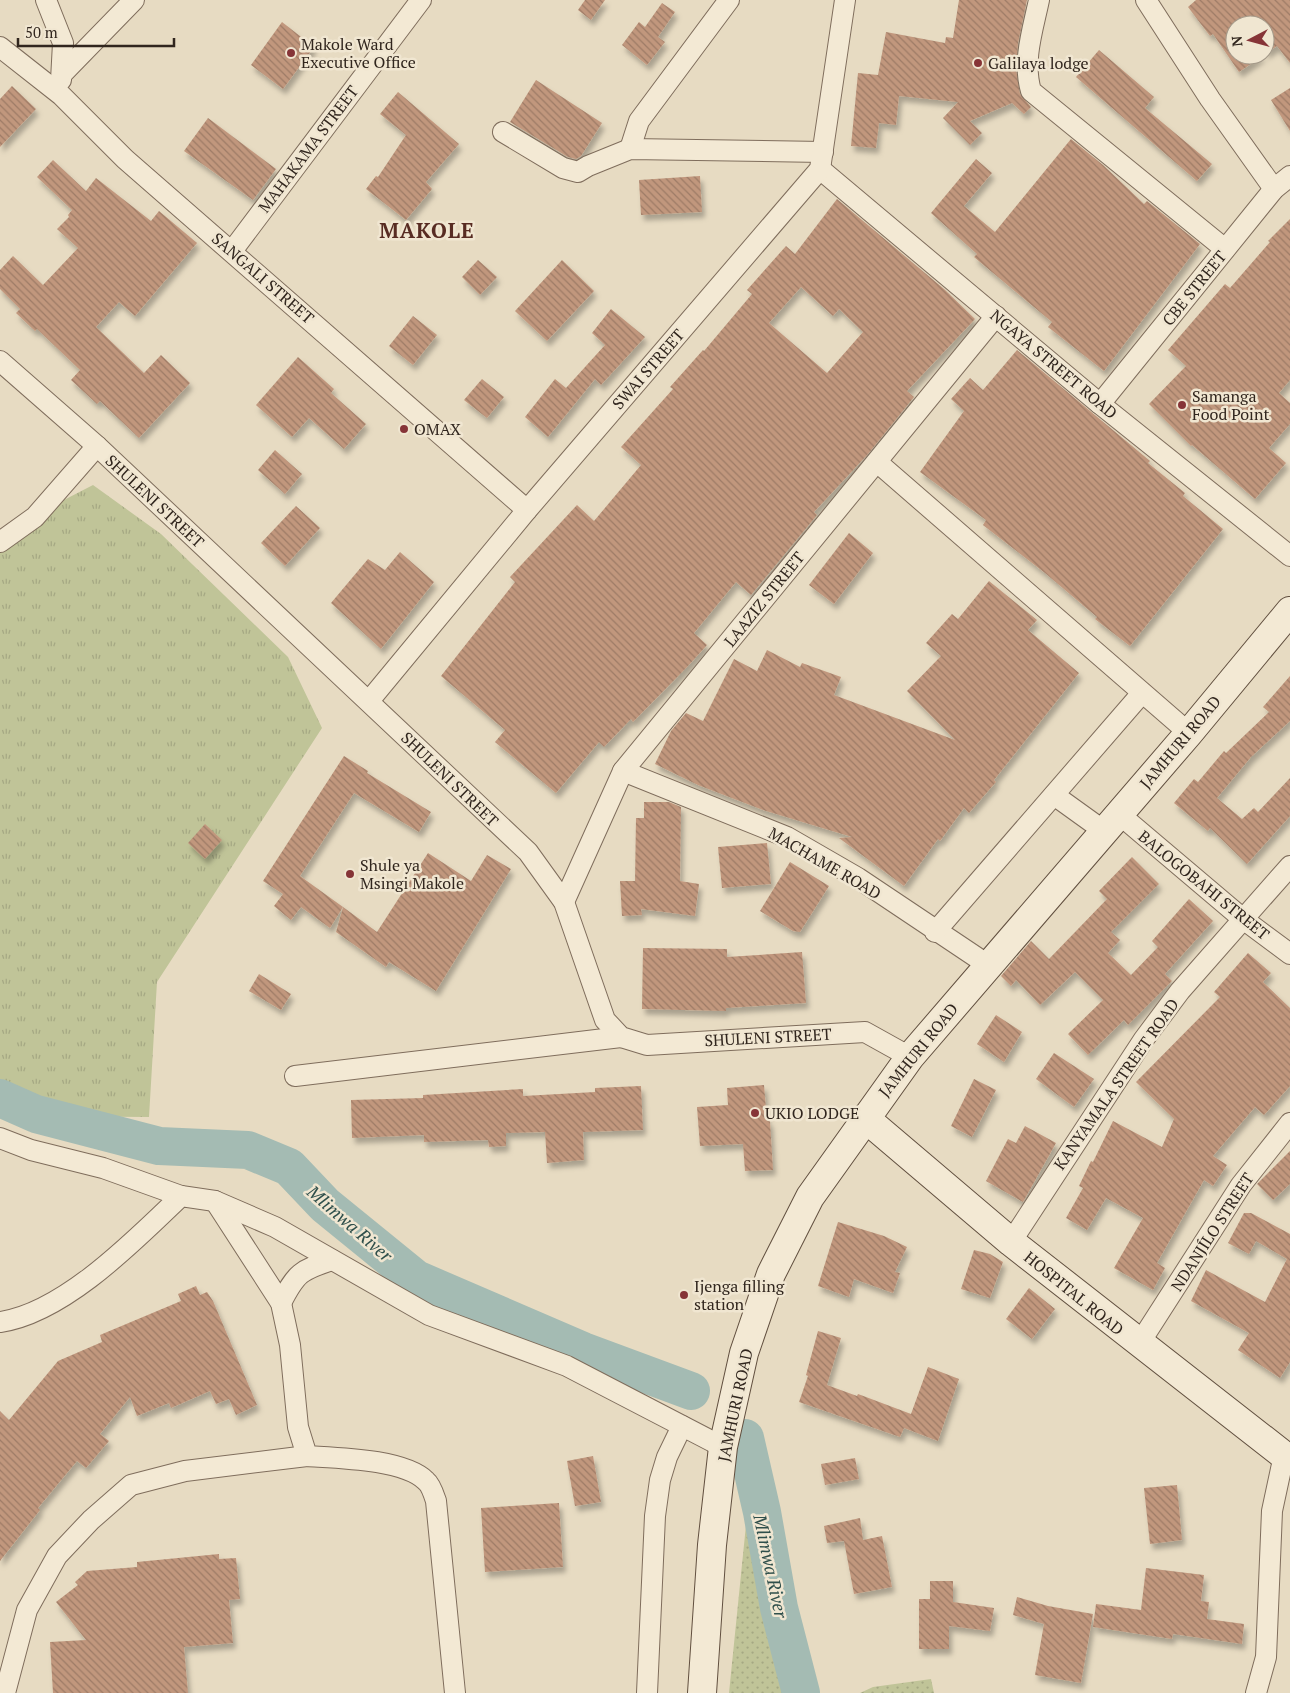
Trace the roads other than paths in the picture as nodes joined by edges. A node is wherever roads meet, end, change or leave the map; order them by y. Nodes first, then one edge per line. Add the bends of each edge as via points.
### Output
1 (46, 0) edge
2 (134, 0) edge
3 (421, 0) edge
4 (729, 0) edge
5 (844, 0) edge
6 (1039, 0) edge
7 (1146, 0) edge
8 (0, 47) edge
9 (62, 74) junction
10 (61, 95) junction
11 (503, 132) dead end
12 (630, 149) junction
13 (821, 160) junction
14 (1290, 176) edge
15 (1274, 189) junction
16 (1226, 249) junction
17 (232, 250) junction
18 (996, 316) junction
19 (0, 361) edge
20 (1100, 404) junction
21 (97, 446) junction
22 (877, 462) junction
23 (527, 510) junction
24 (0, 542) edge
25 (1288, 552) edge
26 (1290, 611) edge
27 (1142, 693) junction
28 (369, 701) junction
29 (1189, 733) junction
30 (623, 771) junction
31 (1054, 795) junction
32 (1111, 823) junction
33 (1290, 866) edge
34 (564, 902) junction
35 (1243, 919) junction
36 (935, 932) junction
37 (1290, 954) edge
38 (988, 965) junction
39 (621, 1037) junction
40 (910, 1057) junction
41 (294, 1076) dead end
42 (865, 1118) junction
43 (1290, 1123) edge
44 (0, 1138) edge
45 (181, 1196) junction
46 (215, 1201) junction
47 (1011, 1242) junction
48 (332, 1260) junction
49 (281, 1303) junction
50 (0, 1322) edge
51 (1139, 1344) junction
52 (682, 1426) junction
53 (723, 1447) junction
54 (307, 1456) junction
55 (1288, 1457) edge
56 (5, 1693) edge
57 (455, 1693) edge
58 (647, 1693) edge
59 (702, 1693) edge
60 (1256, 1693) edge

1 - 9 street via 62,43
2 - 9 street
3 - 17 street, MAHAKAMA STREET
4 - 12 street via 639,121
5 - 13 street
6 - 16 street via 1027,62 1031,91
7 - 15 street via 1210,99
8 - 10 street, SANGALI STREET
9 - 10 street
10 - 17 street, SANGALI STREET via 125,159
11 - 12 street via 570,172 578,172
12 - 13 street
13 - 18 street, NGAYA STREET ROAD
13 - 23 street, SWAI STREET
14 - 15 street, CBE STREET
15 - 16 street, CBE STREET
16 - 20 street, CBE STREET
17 - 23 street, SANGALI STREET
18 - 20 street, NGAYA STREET ROAD
18 - 22 street, LAAZIZ STREET
19 - 21 street, SHULENI STREET
20 - 25 street, NGAYA STREET ROAD
21 - 24 street via 35,517
21 - 28 street, SHULENI STREET
22 - 27 street
22 - 30 street, LAAZIZ STREET
23 - 28 street, SWAI STREET
26 - 29 main road, JAMHURI ROAD
27 - 29 street
27 - 31 street
28 - 34 street, SHULENI STREET via 528,852
29 - 32 main road, JAMHURI ROAD
30 - 34 street, LAAZIZ STREET
30 - 36 street, MACHAME ROAD via 787,838 858,878
31 - 32 street, BALOGOBAHI STREET
31 - 36 street
32 - 35 street, BALOGOBAHI STREET
32 - 38 main road, JAMHURI ROAD
33 - 35 street, KANYAMALA STREET ROAD
34 - 39 street, SHULENI STREET via 605,1020
35 - 37 street, BALOGOBAHI STREET
35 - 47 street, KANYAMALA STREET ROAD via 1144,1039
36 - 38 street, MACHAME ROAD
38 - 40 main road, JAMHURI ROAD
39 - 40 street, SHULENI STREET via 647,1045 865,1032
39 - 41 street
40 - 42 main road, JAMHURI ROAD
42 - 47 main road, HOSPITAL ROAD
42 - 53 main road, JAMHURI ROAD via 810,1197 770,1274 744,1353
43 - 51 street, NDANJÍLO STREET via 1241,1185
44 - 45 street via 31,1150 103,1168
45 - 46 street
45 - 50 street via 130,1245 67,1294 17,1320
46 - 48 street via 275,1227
46 - 49 street
47 - 51 main road, HOSPITAL ROAD
48 - 49 street via 304,1269 290,1284
48 - 52 street via 429,1314 567,1366
49 - 54 street via 290,1345 298,1427
51 - 55 main road, HOSPITAL ROAD
52 - 53 street
52 - 58 street via 667,1457 657,1498
53 - 59 main road, JAMHURI ROAD via 712,1545
54 - 56 street via 185,1471 131,1485 57,1556 27,1610
54 - 57 street via 372,1460 427,1481 436,1502
55 - 60 street via 1272,1511 1266,1657

